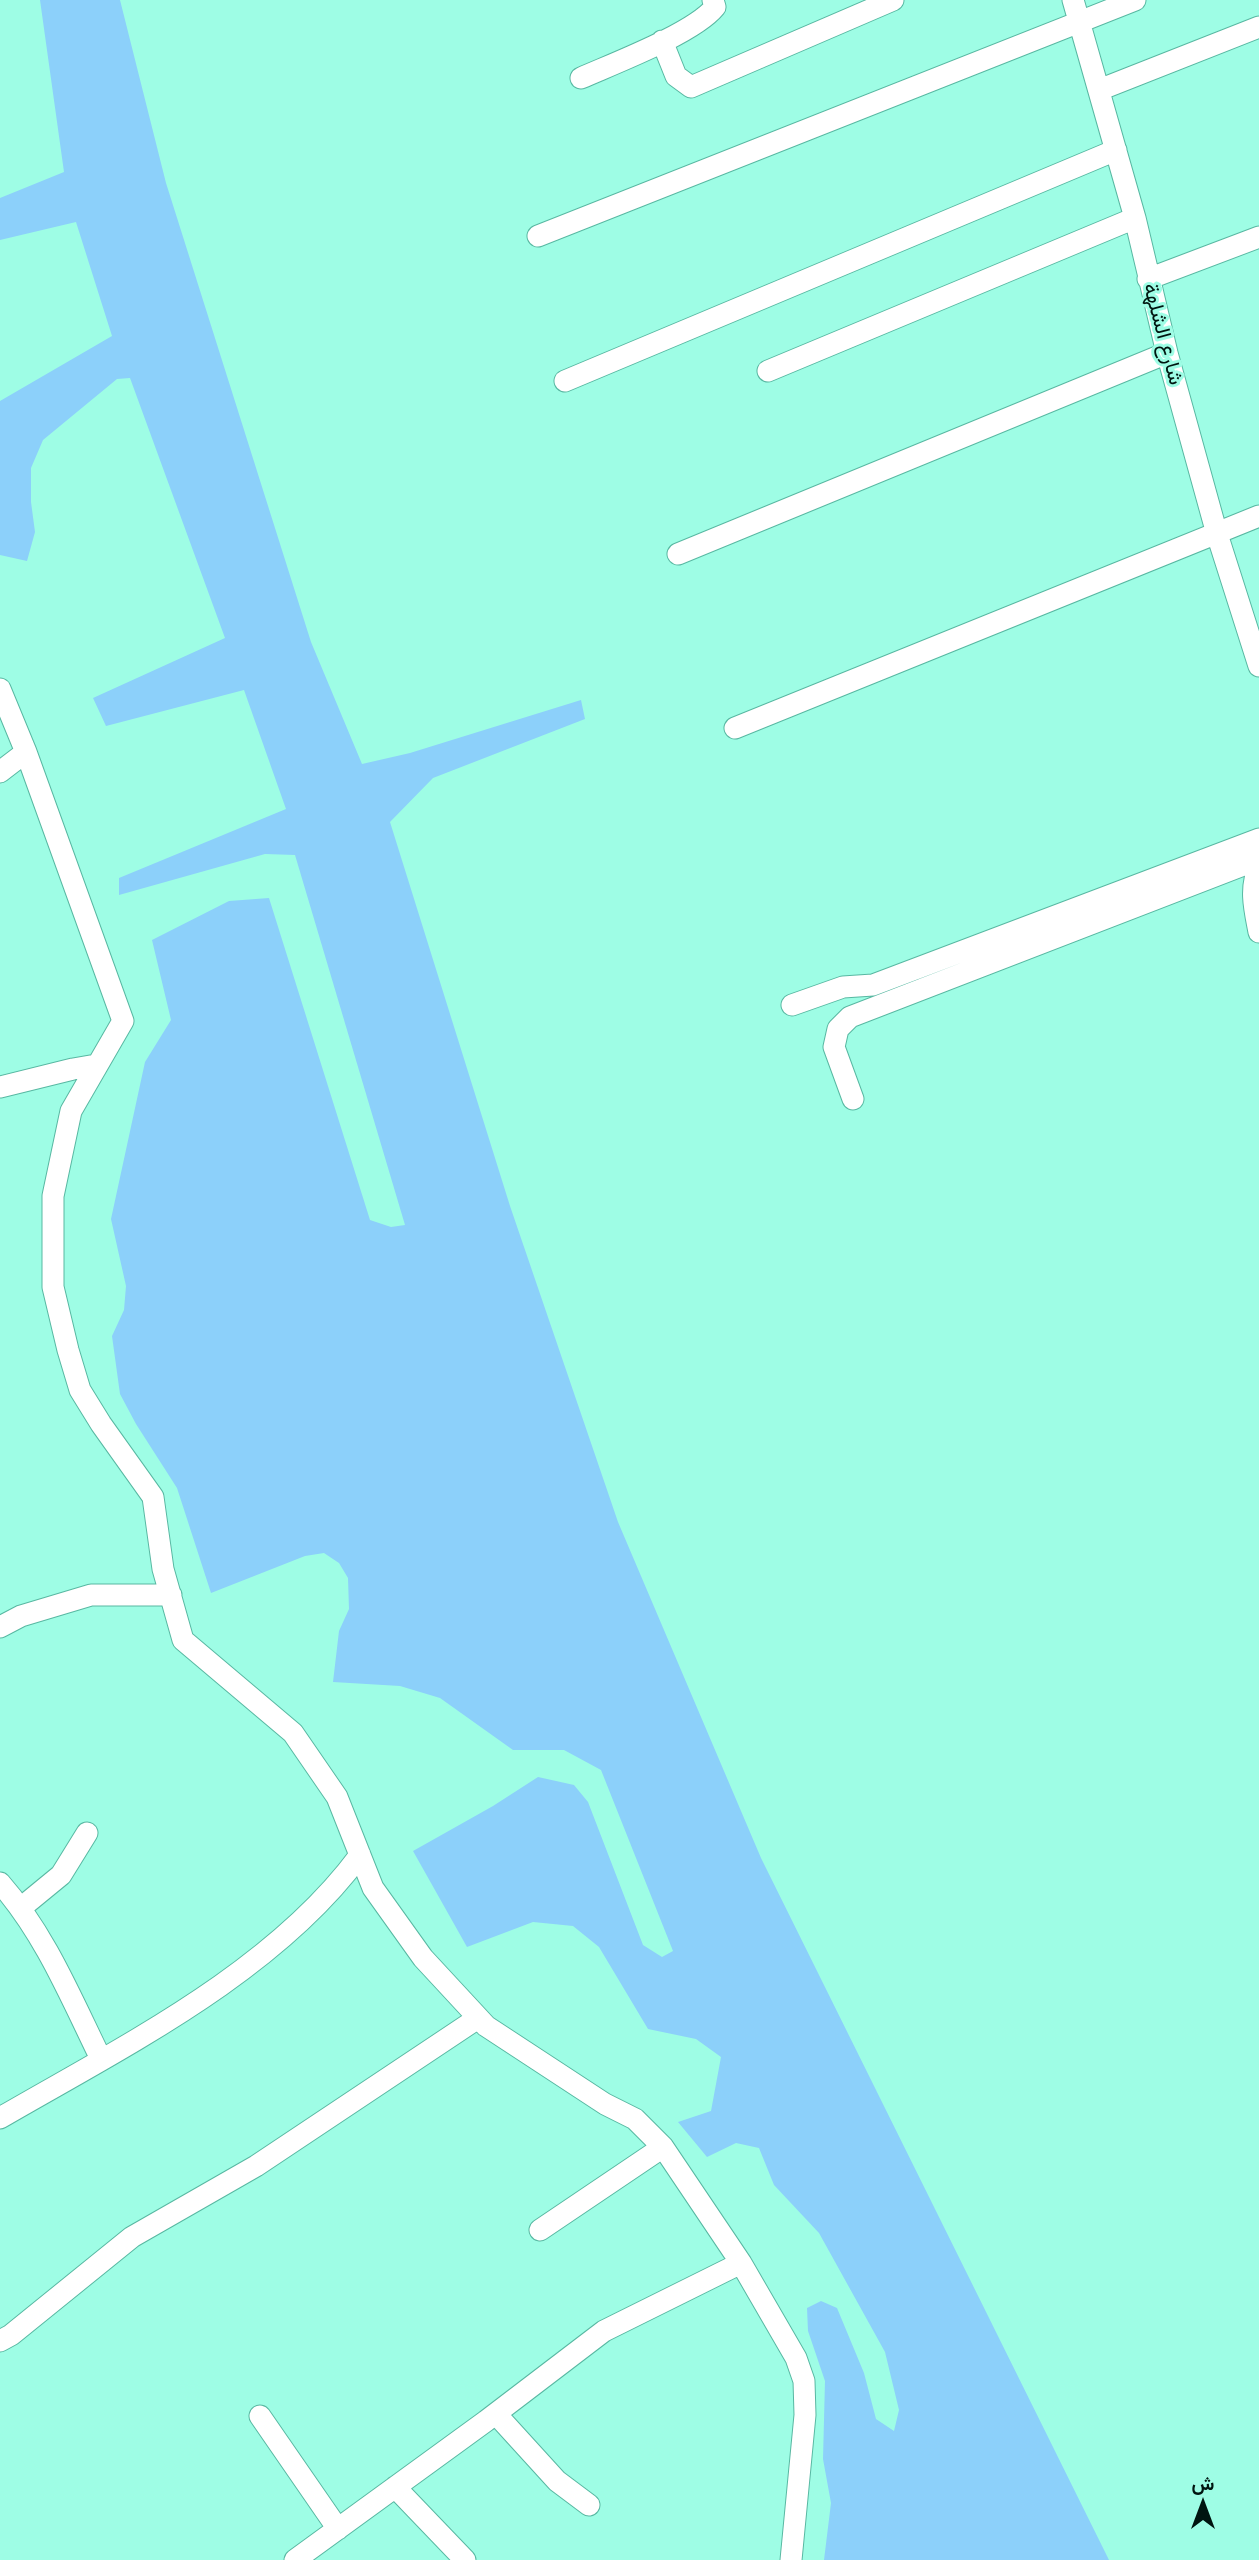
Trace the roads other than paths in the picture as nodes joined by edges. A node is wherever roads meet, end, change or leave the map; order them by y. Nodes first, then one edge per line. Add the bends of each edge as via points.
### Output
1 (713, 0) edge
2 (893, 0) edge
3 (1073, 0) edge
4 (1135, 0) edge
5 (1079, 21) junction
6 (1259, 27) edge
7 (662, 41) junction
8 (581, 78) dead end
9 (1099, 90) junction
10 (1116, 150) junction
11 (1135, 218) junction
12 (538, 236) dead end
13 (1259, 237) edge
14 (1148, 279) junction
15 (1167, 353) junction
16 (768, 371) dead end
17 (565, 381) dead end
18 (1259, 516) edge
19 (1217, 534) junction
20 (678, 554) dead end
21 (1250, 603) edge
22 (1259, 666) edge
23 (0, 689) edge
24 (736, 728) dead end
25 (26, 752) junction
26 (0, 772) edge
27 (1259, 839) edge
28 (1259, 859) edge
29 (1259, 868) edge
30 (1259, 932) edge
31 (792, 1005) dead end
32 (96, 1065) junction
33 (0, 1087) edge
34 (853, 1099) dead end
35 (171, 1595) junction
36 (0, 1627) edge
37 (88, 1833) dead end
38 (360, 1855) junction
39 (0, 1883) edge
40 (22, 1908) junction
41 (478, 2018) junction
42 (101, 2059) junction
43 (0, 2118) edge
44 (663, 2147) junction
45 (540, 2230) dead end
46 (741, 2263) junction
47 (0, 2341) edge
48 (496, 2414) junction
49 (260, 2416) dead end
50 (395, 2487) junction
51 (589, 2505) dead end
52 (338, 2529) junction
53 (295, 2560) edge
54 (465, 2560) edge
55 (792, 2560) edge

1 - 7 street via 715,7 707,17
2 - 7 street via 691,87 676,76
3 - 5 street, شارع الشلهة
4 - 5 street
5 - 9 street, شارع الشلهة
5 - 12 street
6 - 9 street
7 - 8 street
9 - 10 street, شارع الشلهة
10 - 11 street, شارع الشلهة
10 - 17 street
11 - 14 street, شارع الشلهة
11 - 16 street
13 - 14 street
14 - 15 street, شارع الشلهة
15 - 19 street, شارع الشلهة
15 - 20 street
18 - 19 street
19 - 21 street, شارع الشلهة
19 - 24 street
21 - 22 street, شارع الشلهة
23 - 25 street
25 - 26 street
25 - 32 street via 123,1021
27 - 31 street via 873,985 843,987
28 - 34 street via 850,1017 838,1028 834,1047
29 - 30 street via 1254,878
32 - 33 street
32 - 35 street via 71,1111 53,1196 53,1287 80,1390 153,1497
35 - 36 street via 91,1595
35 - 38 street via 183,1640 293,1734 337,1797
37 - 40 street via 61,1875
38 - 41 street via 373,1888 393,1918
38 - 42 street via 310,1913 218,1988
39 - 40 street
40 - 42 street
41 - 44 street via 605,2104 635,2119
41 - 47 street via 256,2166 132,2237
42 - 43 street
44 - 45 street
44 - 46 street
46 - 48 street via 604,2331
46 - 55 street via 796,2358 804,2381
48 - 50 street
48 - 51 street via 557,2482
49 - 52 street
50 - 52 street
50 - 54 street
52 - 53 street

